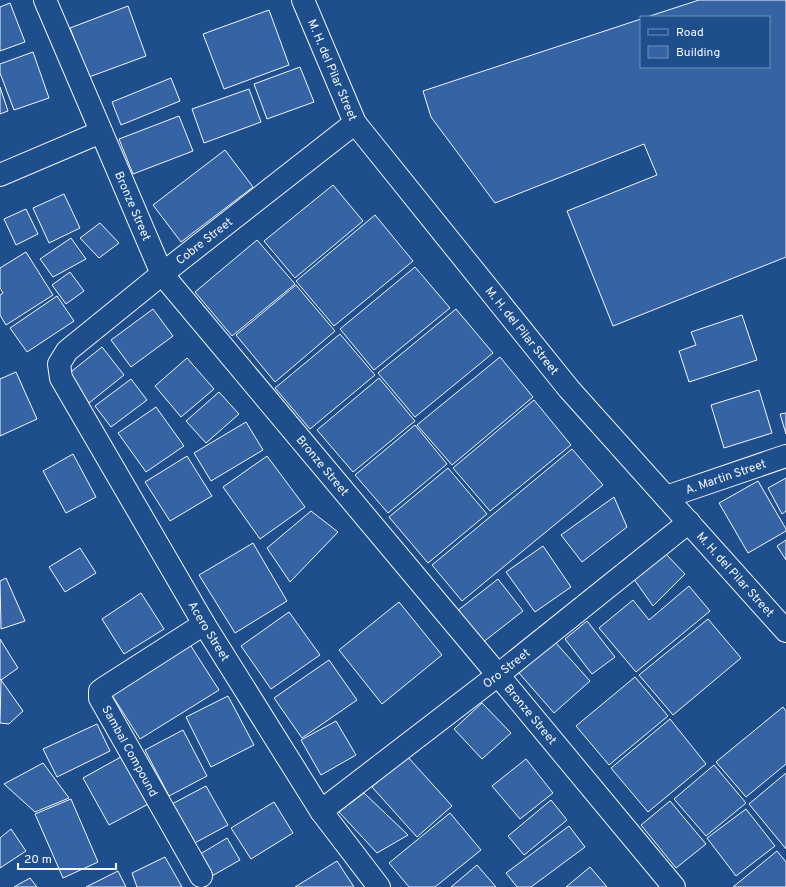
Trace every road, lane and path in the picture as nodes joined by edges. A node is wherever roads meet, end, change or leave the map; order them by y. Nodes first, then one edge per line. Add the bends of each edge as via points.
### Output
1 (45, 0) edge
2 (304, 0) edge
3 (355, 123) junction
4 (101, 132) junction
5 (0, 175) edge
6 (162, 274) junction
7 (59, 364) joint
8 (786, 456) edge
9 (666, 497) junction
10 (689, 522) junction
11 (204, 624) junction
12 (786, 631) edge
13 (498, 675) junction
14 (321, 811) junction
15 (201, 876) dead end
16 (379, 887) edge
17 (674, 887) edge

1 - 4 street, Bronze Street
2 - 3 street, M. H. del Pilar Street
3 - 6 street, Cobre Street
3 - 9 street, M. H. del Pilar Street via 569,389
4 - 5 street
4 - 6 street, Bronze Street
6 - 7 street, Cobre Street via 67,351
6 - 13 street, Bronze Street
7 - 11 street, Acero Street via 61,378
8 - 9 street, A. Martin Street
9 - 10 street, M. H. del Pilar Street
10 - 12 street, M. H. del Pilar Street
10 - 13 street, Oro Street
11 - 14 street, Acero Street
11 - 15 street, Sambal Compound via 100,692 100,698
13 - 14 street, Oro Street
13 - 17 street, Bronze Street
14 - 16 street, Acero Street

